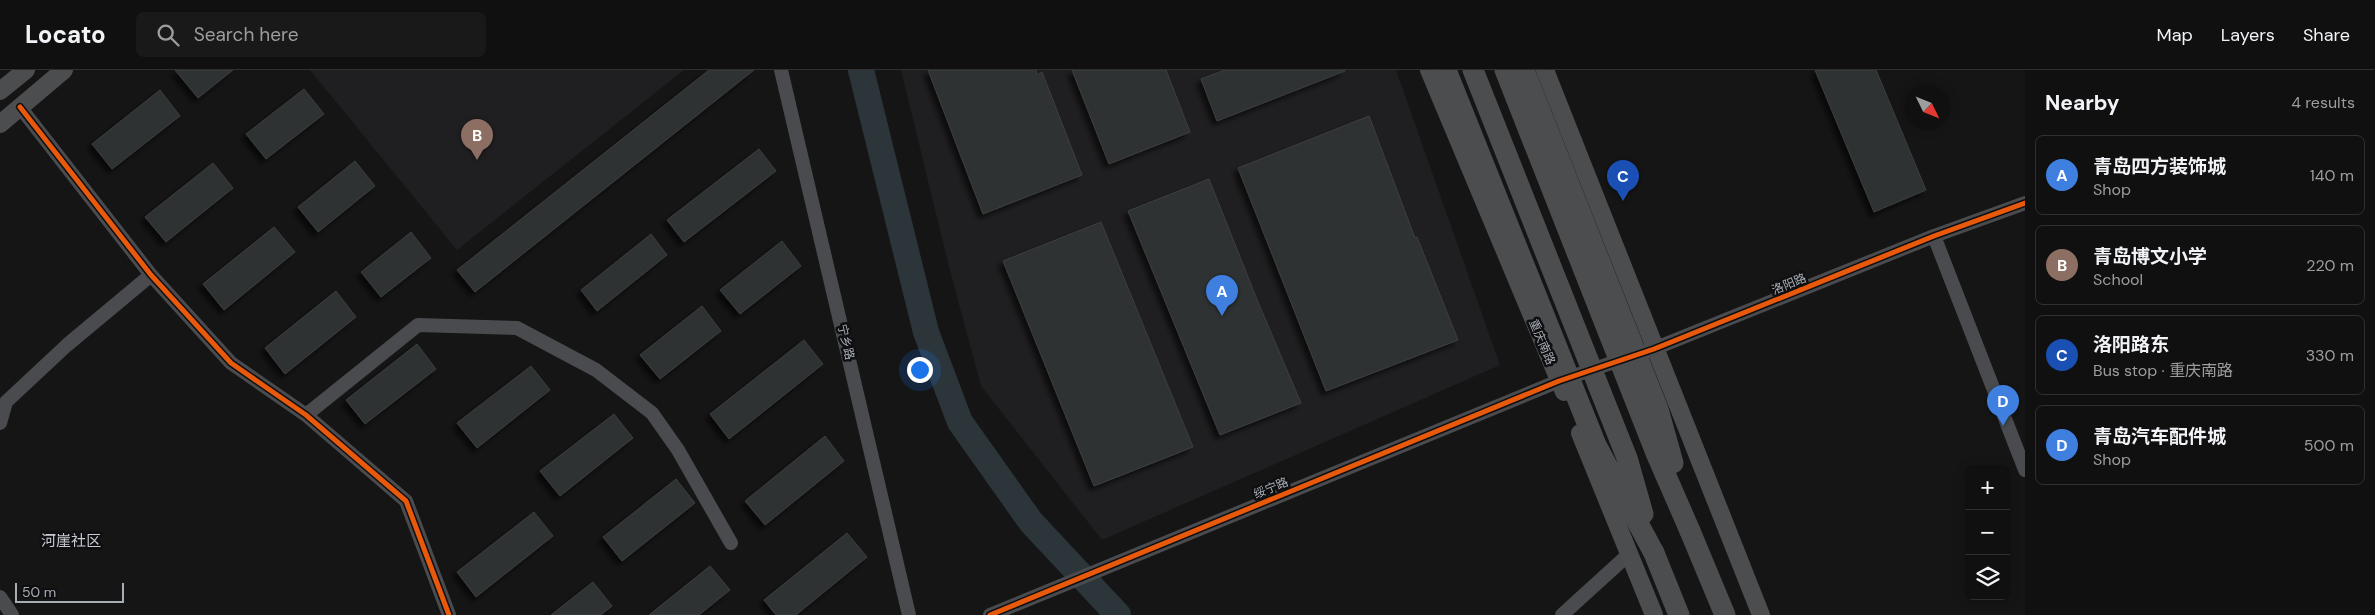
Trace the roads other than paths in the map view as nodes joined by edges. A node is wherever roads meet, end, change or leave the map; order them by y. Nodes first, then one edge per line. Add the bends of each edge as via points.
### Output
1 (26, 70) edge
2 (64, 70) edge
3 (781, 70) edge
4 (1429, 70) edge
5 (1446, 70) edge
6 (1473, 70) edge
7 (1505, 70) edge
8 (1524, 70) edge
9 (1545, 70) edge
10 (0, 91) edge
11 (20, 107) junction
12 (0, 124) edge
13 (2025, 203) edge
14 (1934, 236) junction
15 (151, 275) junction
16 (1654, 349) junction
17 (1559, 381) junction
18 (306, 415) junction
19 (0, 423) edge
20 (2025, 470) edge
21 (1690, 531) junction
22 (731, 543) dead end
23 (1654, 553) junction
24 (1629, 554) junction
25 (0, 597) edge
26 (12, 615) edge
27 (449, 615) edge
28 (909, 615) edge
29 (990, 615) edge
30 (1562, 615) edge
31 (1654, 615) edge
32 (1679, 615) edge
33 (1725, 615) edge
34 (1761, 615) edge

1 - 10 main road
2 - 11 main road
3 - 28 street, 宁乡路
4 - 17 main road, 重庆南路
5 - 23 highway, bridge via 1596,444
6 - 23 highway, bridge via 1627,458
7 - 21 highway, bridge via 1656,453
8 - 21 highway, bridge via 1658,408
9 - 16 main road
11 - 12 main road
11 - 15 street
13 - 14 street, 洛阳路
14 - 16 street, 洛阳路
14 - 20 street
15 - 18 street via 231,362
15 - 19 street via 67,345 6,402
16 - 17 street, 洛阳路
16 - 34 main road
17 - 24 main road, 重庆南路
17 - 29 street, 绥宁路
18 - 22 street via 418,326 517,328 596,370 652,413 678,450
18 - 27 street via 406,501
21 - 33 highway
23 - 32 highway
24 - 30 street
24 - 31 main road, 重庆南路
25 - 26 street

